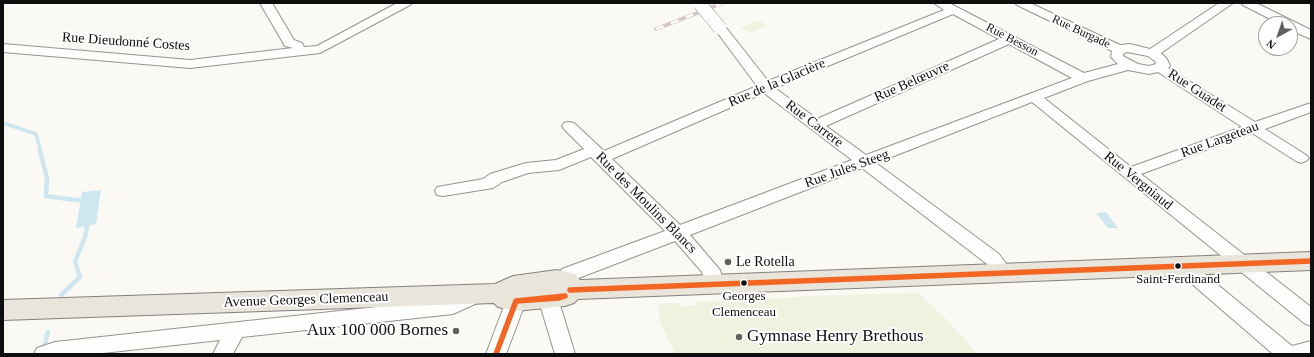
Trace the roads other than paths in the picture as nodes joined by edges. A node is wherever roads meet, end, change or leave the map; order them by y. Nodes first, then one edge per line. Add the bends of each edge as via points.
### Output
1 (266, 3) edge
2 (406, 3) edge
3 (699, 3) edge
4 (940, 3) edge
5 (1021, 3) edge
6 (1228, 3) edge
7 (1247, 3) edge
8 (953, 10) junction
9 (1273, 16) edge
10 (1298, 28) edge
11 (1311, 35) edge
12 (1010, 39) junction
13 (3, 48) edge
14 (296, 49) junction
15 (1120, 50) junction
16 (1152, 53) junction
17 (1134, 67) junction
18 (1160, 68) junction
19 (1083, 78) junction
20 (765, 87) junction
21 (1034, 97) junction
22 (1309, 109) edge
23 (815, 125) junction
24 (569, 126) dead end
25 (1253, 128) junction
26 (598, 154) junction
27 (1301, 158) dead end
28 (863, 161) junction
29 (1129, 173) junction
30 (443, 191) dead end
31 (678, 233) junction
32 (1311, 261) edge
33 (1243, 264) junction
34 (1184, 266) junction
35 (1003, 272) junction
36 (715, 284) junction
37 (567, 285) junction
38 (478, 295) junction
39 (509, 297) junction
40 (545, 299) junction
41 (5, 310) edge
42 (1311, 318) edge
43 (235, 331) junction
44 (1311, 349) edge
45 (44, 354) edge
46 (224, 354) edge
47 (496, 354) edge
48 (565, 354) edge
49 (1287, 354) edge
50 (1295, 354) edge

1 - 14 street via 289,43
2 - 14 street, Rue Dieudonné Costes via 320,49
3 - 20 street, Rue Carrere, bridge
4 - 8 street, Rue Besson
5 - 15 street, Rue Burgade
6 - 16 street
7 - 9 street
8 - 12 street, Rue Besson
8 - 20 street, Rue de la Glacière
10 - 11 street
12 - 19 street, Rue Besson
12 - 23 street, Rue Belœuvre
13 - 14 street, Rue Dieudonné Costes via 182,64
15 - 16 street via 1130,48
15 - 17 street via 1116,54 1120,59
16 - 18 street via 1163,63
17 - 18 street, Rue Jules Steeg via 1149,70
17 - 19 street, Rue Jules Steeg via 1113,69
18 - 25 street, Rue Guadet
19 - 21 street, Rue Jules Steeg
20 - 23 street, Rue Carrere
20 - 26 street, Rue de la Glacière
21 - 28 street, Rue Jules Steeg via 872,160
21 - 29 street, Rue Vergniaud
22 - 25 street, Rue Largeteau
23 - 28 street, Rue Carrere
24 - 26 street, Rue des Moulins Blancs
25 - 27 street, Rue Guadet
25 - 29 street, Rue Largeteau
26 - 30 street, Rue de la Glacière via 559,165 526,168 496,178 487,184
26 - 31 street, Rue des Moulins Blancs
28 - 31 street, Rue Jules Steeg
28 - 35 street, Rue Carrere via 993,259
29 - 33 street, Rue Vergniaud
31 - 36 street, Rue des Moulins Blancs via 711,270
31 - 37 street, Rue Jules Steeg via 569,274
32 - 33 main road, Avenue Georges Clemenceau
33 - 34 main road, Avenue Georges Clemenceau
33 - 42 street, Rue Vergniaud
34 - 35 main road, Avenue Georges Clemenceau
34 - 49 street
35 - 36 main road, Avenue Georges Clemenceau
36 - 37 main road, Avenue Georges Clemenceau
37 - 39 main road, Avenue Georges Clemenceau via 557,279 516,284 507,288
37 - 40 main road, Avenue Georges Clemenceau via 568,294
38 - 39 main road, Avenue Georges Clemenceau
38 - 41 main road, Avenue Georges Clemenceau
38 - 43 street, Avenue Georges Clemenceau via 453,306
39 - 40 main road, Avenue Georges Clemenceau
39 - 47 street
40 - 48 street via 550,305
43 - 45 street, Avenue Georges Clemenceau via 55,350
43 - 46 street
44 - 50 street

